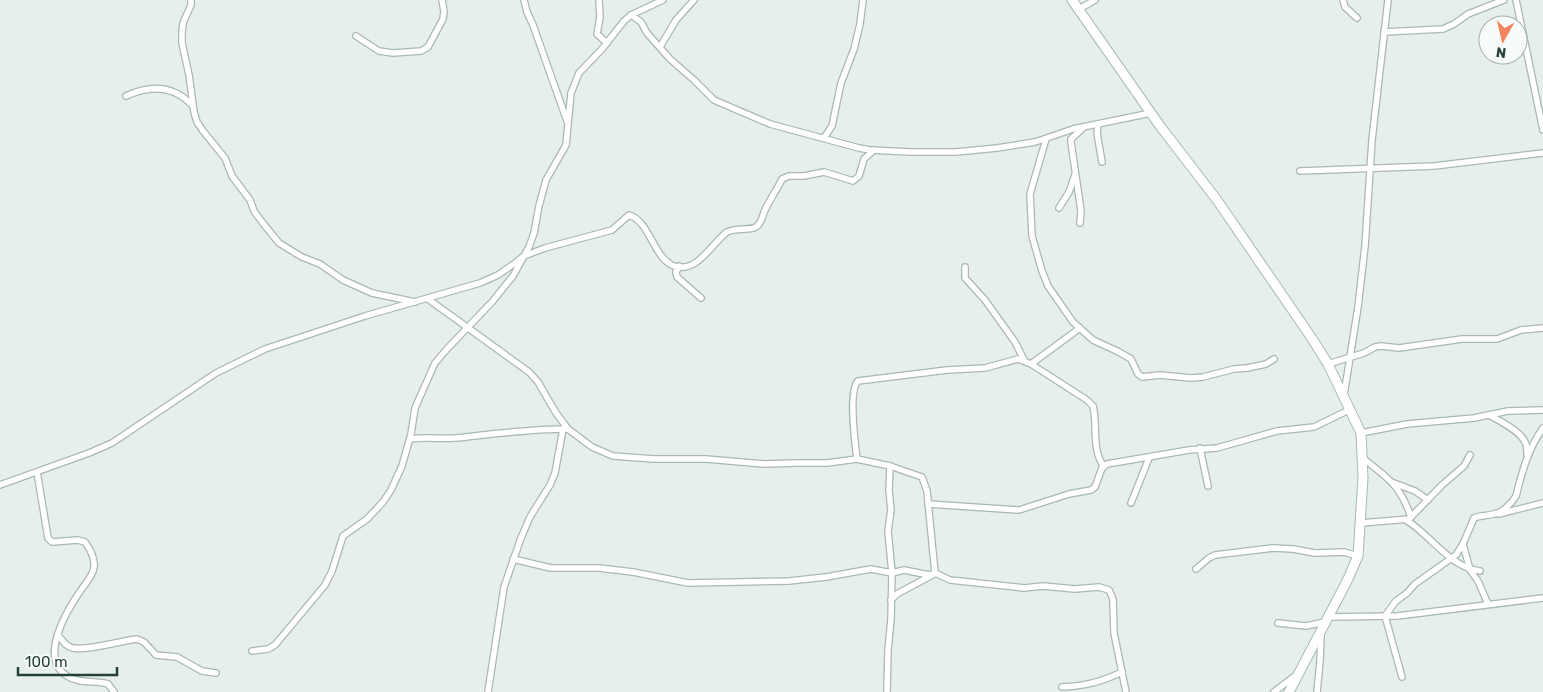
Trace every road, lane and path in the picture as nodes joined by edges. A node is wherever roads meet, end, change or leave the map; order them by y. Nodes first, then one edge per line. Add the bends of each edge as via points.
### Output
1 (191, 0) edge
2 (442, 0) edge
3 (524, 0) edge
4 (599, 0) edge
5 (663, 0) edge
6 (694, 0) edge
7 (863, 0) edge
8 (1072, 0) edge
9 (1095, 0) edge
10 (1343, 0) edge
11 (1388, 0) edge
12 (1504, 0) edge
13 (1516, 0) edge
14 (1079, 9) junction
15 (631, 15) junction
16 (1357, 18) dead end
17 (1384, 32) junction
18 (356, 36) dead end
19 (607, 43) junction
20 (660, 47) junction
21 (1543, 87) edge
22 (1535, 88) junction
23 (126, 96) dead end
24 (193, 106) junction
25 (1151, 113) junction
26 (568, 123) junction
27 (1098, 124) junction
28 (1085, 126) junction
29 (1543, 130) edge
30 (824, 138) junction
31 (1046, 139) junction
32 (874, 150) junction
33 (1543, 153) edge
34 (1102, 162) dead end
35 (1371, 168) junction
36 (1300, 171) dead end
37 (1075, 175) junction
38 (1059, 208) dead end
39 (1080, 223) dead end
40 (524, 256) junction
41 (679, 266) junction
42 (965, 267) dead end
43 (701, 298) dead end
44 (428, 299) junction
45 (416, 302) junction
46 (468, 327) junction
47 (1080, 328) junction
48 (1543, 328) edge
49 (1350, 356) junction
50 (1274, 359) dead end
51 (1024, 360) junction
52 (1031, 364) junction
53 (1328, 364) junction
54 (1344, 395) junction
55 (1351, 409) junction
56 (1543, 410) edge
57 (1489, 415) junction
58 (1543, 428) edge
59 (566, 429) junction
60 (1361, 433) junction
61 (410, 439) junction
62 (1200, 448) junction
63 (1470, 455) dead end
64 (1527, 456) junction
65 (1149, 458) junction
66 (1363, 458) junction
67 (857, 459) junction
68 (890, 466) junction
69 (1104, 466) junction
70 (37, 472) junction
71 (1393, 483) junction
72 (0, 485) edge
73 (1208, 486) dead end
74 (1428, 500) junction
75 (1513, 501) junction
76 (1131, 503) dead end
77 (1543, 503) edge
78 (928, 504) junction
79 (1507, 512) junction
80 (1497, 514) junction
81 (1409, 519) junction
82 (1361, 524) junction
83 (1463, 544) junction
84 (1358, 556) junction
85 (513, 559) junction
86 (1452, 559) junction
87 (1196, 569) dead end
88 (1470, 570) junction
89 (1480, 571) dead end
90 (892, 573) junction
91 (935, 573) junction
92 (1543, 598) edge
93 (891, 600) junction
94 (1488, 604) junction
95 (1385, 616) junction
96 (1327, 620) junction
97 (1278, 623) dead end
98 (1321, 631) junction
99 (58, 635) junction
100 (252, 651) dead end
101 (1122, 672) junction
102 (216, 673) dead end
103 (1299, 674) junction
104 (1402, 677) dead end
105 (1062, 687) dead end
106 (114, 692) edge
107 (488, 692) edge
108 (887, 692) edge
109 (1126, 692) edge
110 (1274, 692) edge
111 (1289, 692) edge
112 (1317, 692) edge

1 - 24 street via 183,24 182,43
2 - 18 street via 443,18 428,47 421,51 379,51
3 - 26 street
4 - 19 street via 597,34
5 - 15 street
6 - 20 street via 676,20
7 - 30 street via 854,49 841,83 832,126
8 - 14 street
9 - 14 street
10 - 16 street via 1345,7
11 - 17 street
12 - 17 street via 1468,14 1443,29
13 - 22 street
14 - 25 street
15 - 19 street
15 - 20 street
17 - 35 street
19 - 26 street via 579,73 572,93
20 - 30 street via 714,100 770,124
21 - 22 street
22 - 29 street
23 - 24 street via 163,89 180,94
24 - 45 street via 197,122 225,158 254,211 279,243 354,286
25 - 27 street
25 - 53 street via 1217,200
26 - 40 street via 566,145 546,180 534,233
27 - 28 street
27 - 34 street
28 - 31 street
28 - 37 street via 1071,142
30 - 32 street
31 - 32 street via 956,152
31 - 47 street via 1030,194 1032,236 1048,286
32 - 41 street via 864,160 859,176 853,181 824,172 785,177 764,210 759,225 729,231 696,263
33 - 35 street via 1470,163
35 - 36 street
35 - 49 street via 1367,230
37 - 38 street
37 - 39 street
40 - 41 street via 612,230 629,215 638,221 666,260
40 - 44 street via 480,283
40 - 46 street via 513,276
41 - 43 street via 677,277
42 - 51 street via 965,278 985,300
44 - 45 street
44 - 46 street
45 - 70 street via 265,349 216,373 112,443
46 - 59 street via 529,372
46 - 61 street via 436,363 415,408
47 - 50 street via 1093,340 1131,359 1142,377 1203,377 1266,364
47 - 52 street
48 - 49 street via 1521,330 1497,339 1462,339 1399,348 1375,346
49 - 53 street
49 - 54 street
51 - 52 street
51 - 67 street via 985,368 858,381 853,411
52 - 69 street via 1093,406 1095,445
53 - 54 street
54 - 55 street
55 - 60 street
55 - 62 street via 1314,427 1277,431 1217,448
56 - 57 street
57 - 60 street via 1407,424
57 - 64 street via 1520,436 1526,443
58 - 64 street
59 - 61 street
59 - 67 street via 600,451 622,457 764,464 827,464
59 - 85 street via 555,473 530,518
60 - 66 street
61 - 100 street via 391,490 371,515 343,536 322,591 275,645 268,650
62 - 65 street
62 - 73 street
63 - 74 street via 1464,466
64 - 75 street
65 - 69 street
65 - 76 street
66 - 71 street
66 - 82 street
67 - 68 street
68 - 78 street via 922,477 926,483
68 - 90 street via 888,531
69 - 78 street via 1091,490 1019,510
70 - 72 street
70 - 99 street via 48,538 52,542 86,542 94,563 94,570
71 - 74 street
71 - 81 street via 1404,498
74 - 81 street
75 - 79 street
75 - 80 street
77 - 79 street
78 - 91 street
79 - 80 street
80 - 83 street via 1474,518
81 - 82 street
81 - 86 street
82 - 84 street
83 - 86 street
83 - 88 street
84 - 87 street via 1344,552 1257,548 1215,555
84 - 96 street
85 - 90 street via 551,568 598,568 688,583 790,581 872,569
85 - 107 street via 504,587
86 - 88 street
86 - 95 street via 1415,584
88 - 89 street
88 - 94 street
90 - 91 street via 904,570 929,575
90 - 93 street
91 - 93 street
91 - 101 street via 950,580 1017,587 1106,589 1112,596 1114,633
92 - 94 street
93 - 108 street
94 - 95 street
95 - 96 street
95 - 104 street
96 - 97 street via 1306,626
96 - 98 street
98 - 103 street
98 - 112 street
99 - 102 street via 71,648 142,640 156,655 177,657 202,671
99 - 106 street via 54,656 61,671 77,680 108,684
101 - 105 street via 1100,682
101 - 109 street
103 - 110 street
103 - 111 street

